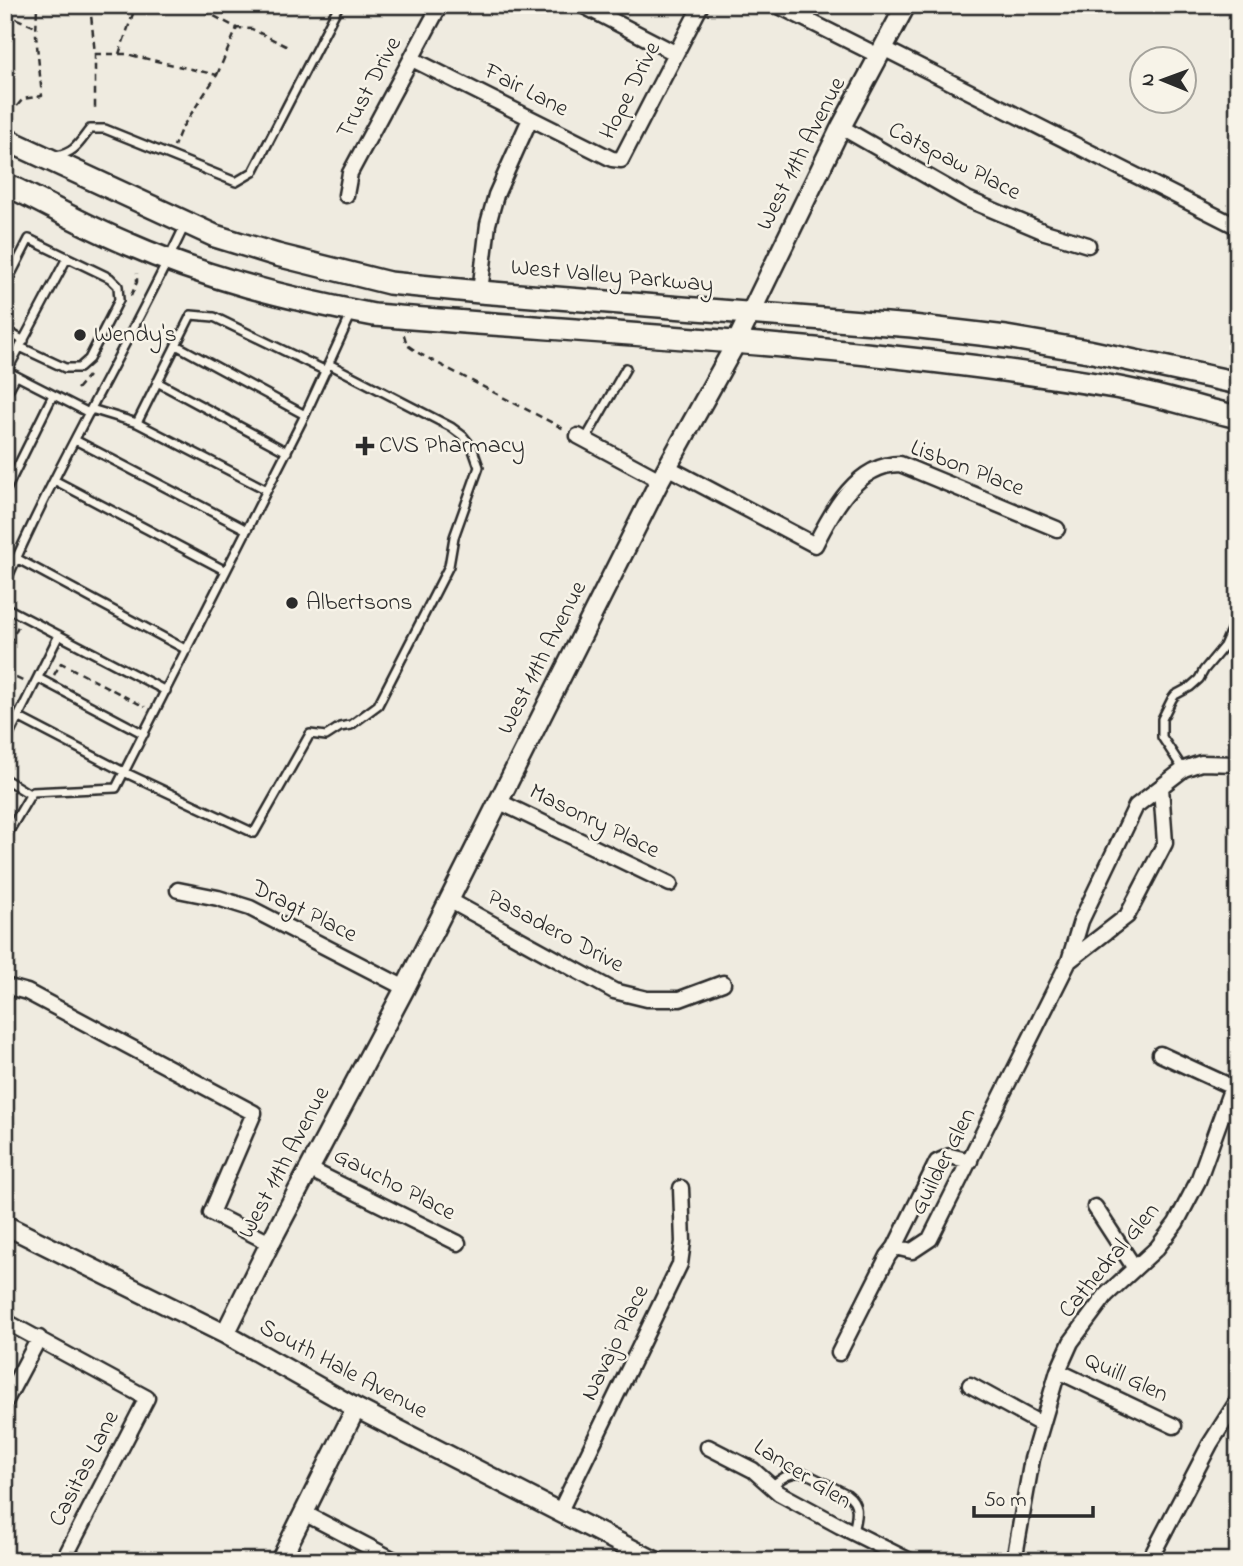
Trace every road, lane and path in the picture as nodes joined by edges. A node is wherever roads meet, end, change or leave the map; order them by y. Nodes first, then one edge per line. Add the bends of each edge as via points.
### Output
1 (37, 5) edge
2 (90, 5) edge
3 (136, 5) edge
4 (193, 5) edge
5 (339, 5) edge
6 (440, 5) edge
7 (582, 5) edge
8 (701, 5) edge
9 (777, 5) edge
10 (813, 5) edge
11 (905, 5) edge
12 (5, 14) edge
13 (806, 19) junction
14 (36, 27) junction
15 (237, 28) junction
16 (290, 48) dead end
17 (881, 52) junction
18 (675, 53) junction
19 (96, 54) junction
20 (119, 54) junction
21 (412, 60) junction
22 (217, 75) junction
23 (17, 106) dead end
24 (95, 112) dead end
25 (530, 118) junction
26 (841, 127) junction
27 (5, 139) edge
28 (170, 154) junction
29 (47, 158) junction
30 (621, 160) joint
31 (6, 185) edge
32 (346, 195) dead end
33 (186, 224) junction
34 (1238, 227) edge
35 (1088, 245) dead end
36 (67, 258) junction
37 (169, 260) junction
38 (5, 286) edge
39 (480, 292) junction
40 (353, 311) junction
41 (750, 314) junction
42 (403, 317) junction
43 (5, 330) edge
44 (736, 342) junction
45 (22, 344) junction
46 (176, 345) junction
47 (327, 367) junction
48 (626, 368) dead end
49 (6, 371) edge
50 (16, 376) junction
51 (157, 383) junction
52 (1238, 383) edge
53 (53, 395) junction
54 (5, 396) edge
55 (90, 411) junction
56 (305, 415) junction
57 (1238, 417) edge
58 (136, 423) junction
59 (581, 438) junction
60 (75, 440) junction
61 (287, 452) junction
62 (663, 474) junction
63 (54, 480) junction
64 (267, 490) junction
65 (5, 492) edge
66 (1056, 528) dead end
67 (247, 530) junction
68 (16, 558) junction
69 (226, 571) junction
70 (5, 584) edge
71 (5, 607) edge
72 (1238, 614) edge
73 (23, 616) junction
74 (59, 635) junction
75 (187, 650) junction
76 (5, 654) edge
77 (5, 673) edge
78 (36, 682) junction
79 (47, 683) junction
80 (166, 691) junction
81 (155, 712) junction
82 (18, 717) junction
83 (144, 734) junction
84 (5, 743) edge
85 (1238, 764) edge
86 (1184, 769) junction
87 (124, 772) junction
88 (5, 779) edge
89 (1161, 787) junction
90 (31, 795) junction
91 (498, 801) junction
92 (5, 838) edge
93 (670, 884) dead end
94 (178, 890) dead end
95 (449, 900) junction
96 (1069, 961) junction
97 (723, 983) dead end
98 (5, 986) edge
99 (405, 988) junction
100 (1160, 1054) dead end
101 (1235, 1083) edge
102 (970, 1161) junction
103 (309, 1169) junction
104 (681, 1188) dead end
105 (1095, 1207) dead end
106 (5, 1226) edge
107 (270, 1242) junction
108 (458, 1243) dead end
109 (895, 1247) junction
110 (1134, 1266) junction
111 (5, 1321) edge
112 (225, 1334) junction
113 (39, 1338) junction
114 (839, 1353) dead end
115 (1058, 1371) junction
116 (970, 1385) dead end
117 (1238, 1400) edge
118 (5, 1402) edge
119 (356, 1408) junction
120 (1041, 1424) junction
121 (1174, 1426) dead end
122 (708, 1447) dead end
123 (771, 1486) junction
124 (559, 1511) junction
125 (304, 1513) junction
126 (853, 1533) junction
127 (63, 1561) edge
128 (280, 1561) edge
129 (396, 1561) edge
130 (656, 1561) edge
131 (910, 1561) edge
132 (1014, 1561) edge
133 (1149, 1561) edge

1 - 14 path
2 - 19 path
3 - 20 path
4 - 15 path
5 - 28 lane via 253,172 236,182
6 - 21 street, Trust Drive
7 - 18 street
8 - 18 street, Hope Drive
9 - 13 street
10 - 13 street
11 - 17 street, West 11th Avenue
12 - 14 path
13 - 17 street
14 - 23 path via 42,96 23,99
15 - 16 path via 252,29
15 - 22 path
17 - 26 street, West 11th Avenue
17 - 34 street
18 - 30 street, Hope Drive
19 - 20 path
19 - 24 path
20 - 22 path
21 - 25 street, Fair Lane
21 - 32 street, Trust Drive via 351,173
22 - 28 path
25 - 30 street, Fair Lane
25 - 39 street via 496,195
26 - 35 street, Catspaw Place via 967,200
26 - 41 street, West 11th Avenue
27 - 29 main road, West Valley Parkway
28 - 29 lane via 105,129 90,129 76,149
29 - 33 main road, West Valley Parkway
31 - 37 main road
33 - 37 lane
33 - 39 main road, West Valley Parkway via 276,255 389,283
36 - 38 lane via 29,239
36 - 45 lane
36 - 45 lane via 118,286 119,300 89,359 79,368 65,368
37 - 40 main road via 299,301
37 - 55 lane
39 - 41 main road, West Valley Parkway
40 - 42 main road
40 - 47 lane
41 - 44 street, West 11th Avenue
41 - 52 main road, West Valley Parkway via 1006,337
42 - 44 main road
42 - 59 path via 407,345 420,354
43 - 45 lane
44 - 57 main road via 998,368 1118,387
44 - 62 street, West 11th Avenue
45 - 49 lane
46 - 47 lane via 191,315 214,317
46 - 51 lane
46 - 56 lane
47 - 56 lane
47 - 87 lane via 451,427 472,447 479,467 454,537 449,566 378,705 326,736 310,734 254,834
48 - 59 lane
49 - 50 lane
50 - 53 lane
50 - 54 lane
51 - 58 lane
51 - 61 lane
53 - 55 lane
53 - 65 lane
55 - 58 lane
55 - 60 lane
56 - 61 lane
58 - 64 lane
59 - 62 street
60 - 63 lane
60 - 67 lane
61 - 64 lane
62 - 66 street, Lisbon Place via 815,545 828,518 860,477 886,464 900,464
62 - 91 street, West 11th Avenue
63 - 68 lane
63 - 69 lane
64 - 67 lane
67 - 69 lane
68 - 70 lane
68 - 75 lane
69 - 75 lane
71 - 73 lane
72 - 86 lane via 1219,654 1195,684 1175,695 1164,712 1161,737
73 - 74 lane
73 - 76 path
74 - 78 lane
74 - 80 lane
75 - 80 lane
77 - 78 path
78 - 79 lane
78 - 82 lane
79 - 81 path via 61,663
79 - 83 lane
80 - 81 lane
81 - 83 lane
82 - 84 lane
82 - 87 lane
83 - 87 lane
85 - 86 street, Guilder Glen via 1201,763
86 - 89 street, Guilder Glen
87 - 90 lane via 116,788
88 - 90 lane
89 - 96 street, Guilder Glen via 1136,806 1081,921
89 - 96 street, Guilder Glen via 1165,843 1126,915
90 - 92 lane
91 - 93 street, Masonry Place
91 - 95 street, West 11th Avenue
94 - 99 street, Dragt Place via 250,908
95 - 97 street, Pasadero Drive via 614,992 646,999 680,999
95 - 99 street, West 11th Avenue
96 - 102 street, Guilder Glen
98 - 107 street via 27,992 254,1113 211,1213
99 - 103 street, West 11th Avenue
100 - 101 street
101 - 110 street, Cathedral Glen via 1198,1181 1176,1223 1157,1248
102 - 109 street, Guilder Glen via 930,1239 912,1251
102 - 109 street via 950,1156 937,1162
103 - 107 street, West 11th Avenue
103 - 108 street, Gaucho Place
104 - 124 street, Navajo Place via 680,1264
105 - 110 street
106 - 112 street, South Hale Avenue
107 - 112 street, West 11th Avenue
109 - 114 street
110 - 115 street, Cathedral Glen via 1071,1342
111 - 113 street
112 - 119 street, South Hale Avenue
113 - 118 street
113 - 127 street, Casitas Lane via 147,1398
115 - 120 street, Cathedral Glen
115 - 121 street, Quill Glen
116 - 120 street
117 - 133 street
119 - 124 street, South Hale Avenue
119 - 125 street
120 - 132 street, Cathedral Glen
122 - 123 street, Lancer Glen via 752,1469
123 - 126 street, Lancer Glen
123 - 126 lane via 788,1475 805,1473 847,1494 856,1504
124 - 130 street, South Hale Avenue
125 - 128 street
125 - 129 street
126 - 131 street, Lancer Glen

